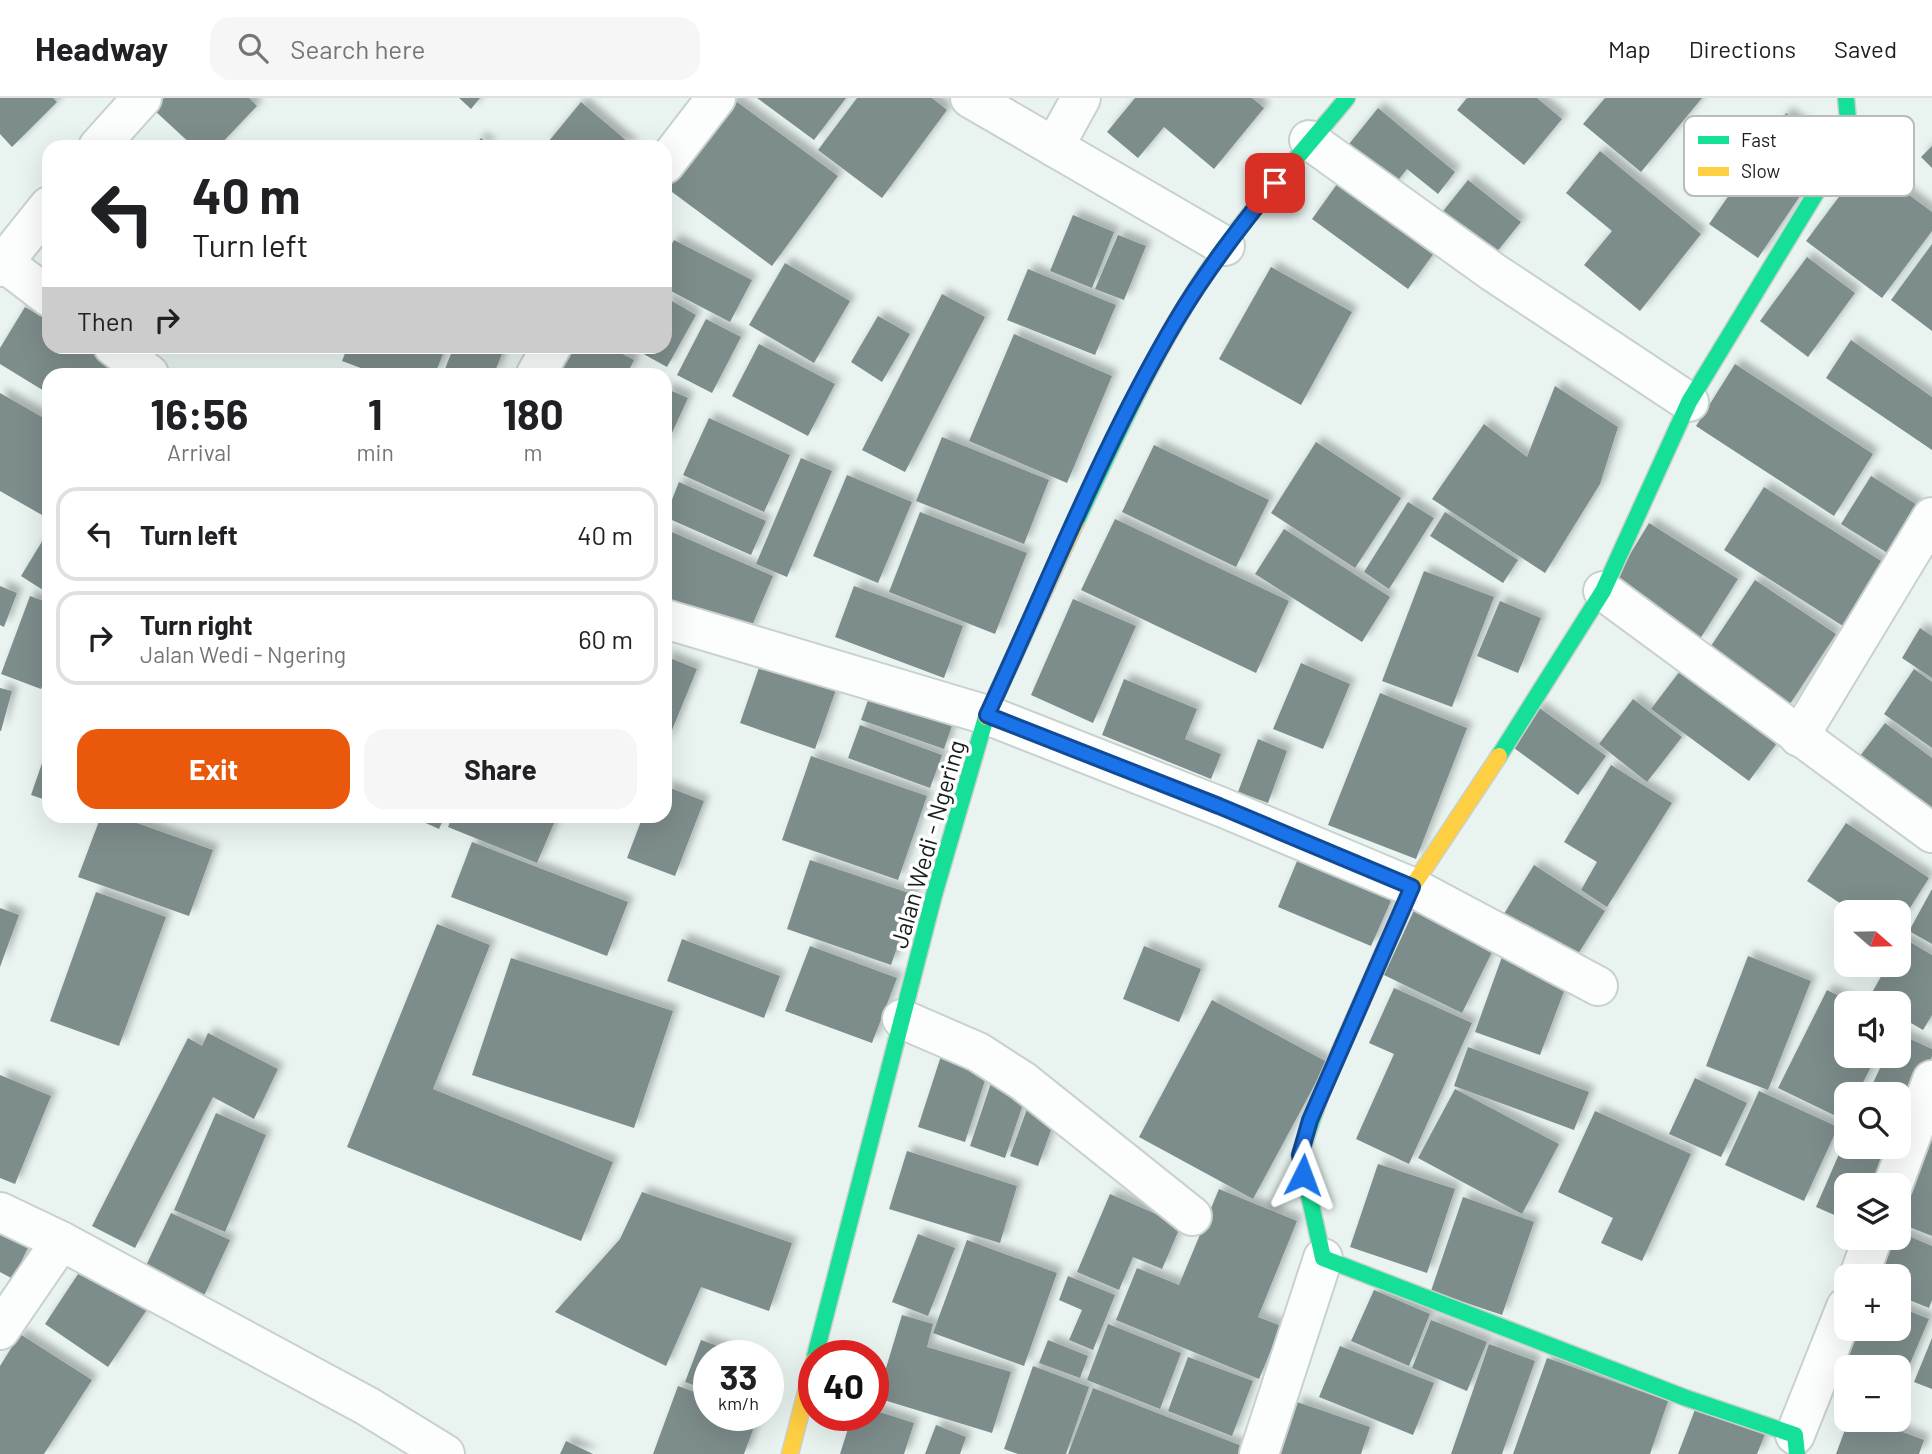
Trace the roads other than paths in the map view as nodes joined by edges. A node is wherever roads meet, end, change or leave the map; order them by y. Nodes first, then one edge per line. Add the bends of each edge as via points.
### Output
1 (142, 98) edge
2 (716, 98) edge
3 (970, 98) edge
4 (1081, 98) edge
5 (1347, 98) edge
6 (1846, 98) edge
7 (1849, 116) edge
8 (104, 140) edge
9 (1309, 141) junction
10 (1054, 147) junction
11 (672, 155) edge
12 (1814, 196) edge
13 (42, 213) edge
14 (1225, 246) junction
15 (5, 250) edge
16 (42, 290) edge
17 (123, 354) edge
18 (141, 368) edge
19 (1689, 402) junction
20 (1932, 517) edge
21 (1603, 591) junction
22 (672, 620) edge
23 (987, 715) junction
24 (1799, 737) junction
25 (1932, 834) edge
26 (1412, 887) junction
27 (1598, 986) dead end
28 (902, 1019) junction
29 (1932, 1080) edge
30 (1897, 1173) edge
31 (0, 1212) edge
32 (1192, 1216) dead end
33 (61, 1241) junction
34 (1323, 1258) junction
35 (0, 1330) edge
36 (819, 1340) edge
37 (1834, 1340) edge
38 (798, 1422) edge
39 (1796, 1444) edge
40 (446, 1454) edge
41 (790, 1454) edge
42 (1259, 1454) edge

1 - 8 street
2 - 11 street
3 - 10 street
4 - 10 street
5 - 9 street, Jalan Wedi - Ngering
6 - 7 street
9 - 14 street, Jalan Wedi - Ngering
9 - 19 street via 1493,272
10 - 14 street
12 - 19 street
13 - 15 street
14 - 23 street, Jalan Wedi - Ngering via 1176,321 1126,414
15 - 16 street
17 - 18 street
19 - 21 street
20 - 24 street
21 - 24 street
21 - 26 street
22 - 23 street
23 - 26 street
23 - 28 street, Jalan Wedi - Ngering
24 - 25 street
26 - 27 street
26 - 34 street via 1310,1120 1300,1155
28 - 32 street via 978,1052 1023,1080
28 - 36 street, Jalan Wedi - Ngering
29 - 30 street
31 - 33 street
33 - 35 street
33 - 40 street via 367,1406
34 - 39 street
34 - 42 street
37 - 39 street
38 - 41 street, Jalan Wedi - Ngering

